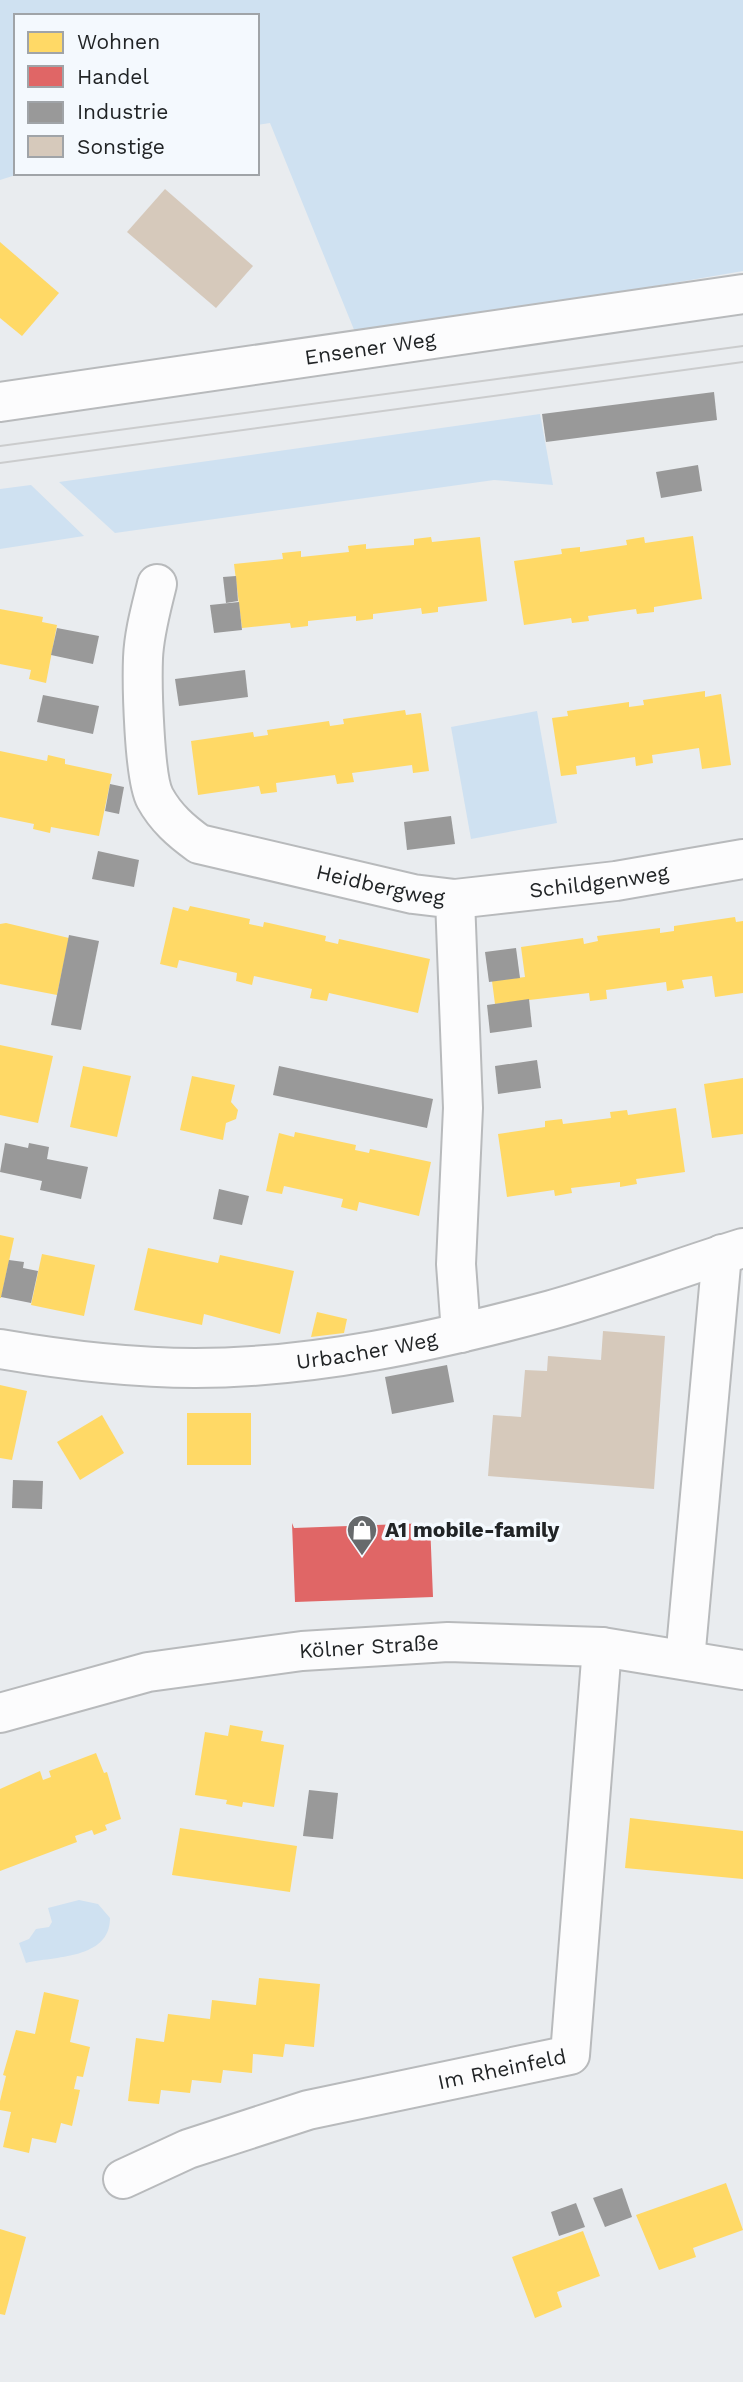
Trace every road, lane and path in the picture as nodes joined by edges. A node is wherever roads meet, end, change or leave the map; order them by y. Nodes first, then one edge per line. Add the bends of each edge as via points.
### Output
1 (743, 294) edge
2 (0, 402) edge
3 (157, 584) dead end
4 (743, 859) edge
5 (455, 899) junction
6 (732, 1251) edge
7 (461, 1333) junction
8 (0, 1349) edge
9 (602, 1647) junction
10 (685, 1661) junction
11 (743, 1670) edge
12 (0, 1713) edge
13 (123, 2179) dead end

1 - 2 street, Ensener Weg
3 - 5 street, Heidbergweg via 143,659 147,751 153,796 174,825 199,844 413,894
4 - 5 street, Schildgenweg via 616,881
5 - 7 street, Heidbergweg via 463,1108 456,1264
6 - 7 street, Urbacher Weg via 553,1309
6 - 10 street, Urbacher Weg
7 - 8 street, Urbacher Weg via 294,1362 196,1368 109,1364
9 - 10 street, Kölner Straße
9 - 12 street, Kölner Straße via 448,1642 302,1651 148,1672
9 - 13 street, Im Rheinfeld via 570,2055 308,2110 188,2149
10 - 11 street, Kölner Straße

